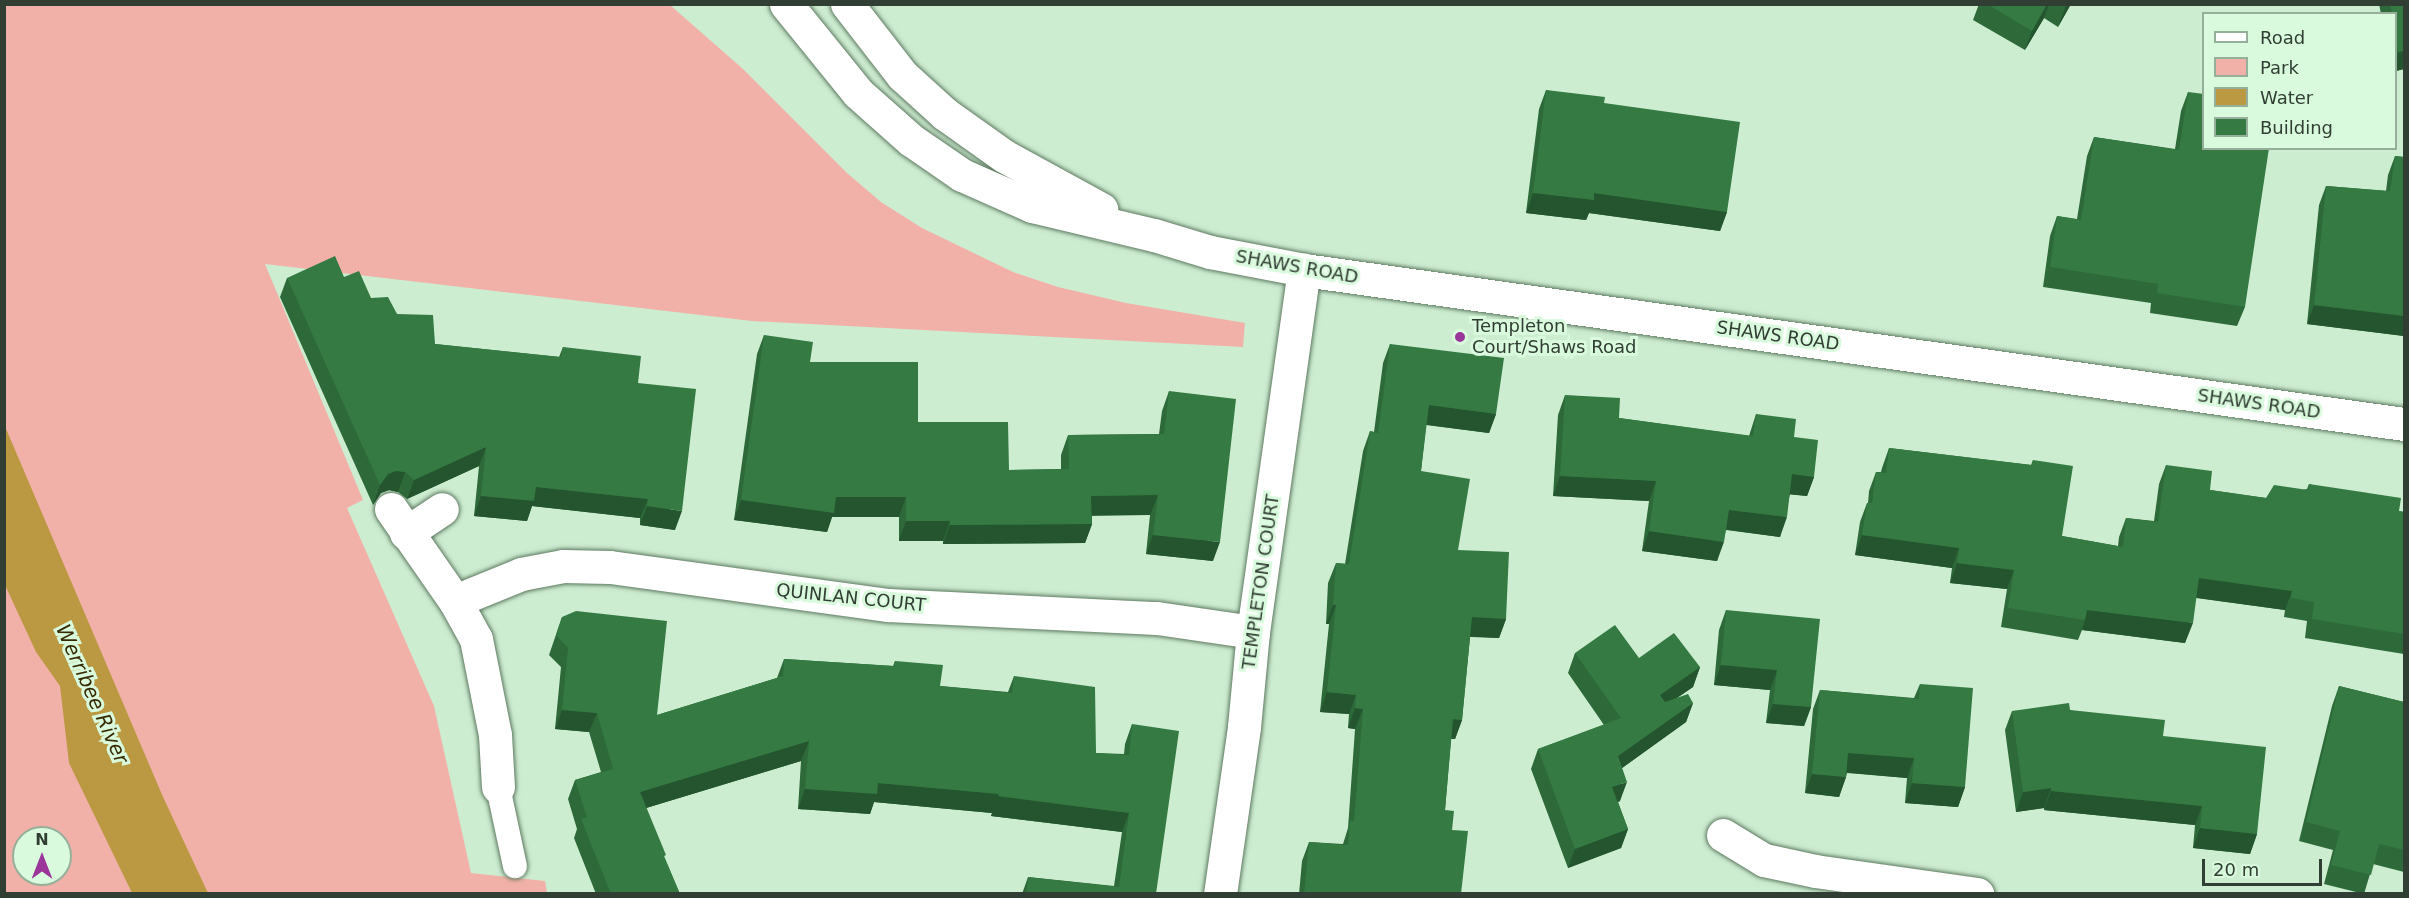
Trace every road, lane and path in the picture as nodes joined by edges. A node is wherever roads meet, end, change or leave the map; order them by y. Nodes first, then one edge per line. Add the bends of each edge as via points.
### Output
1 (786, 4) edge
2 (847, 4) edge
3 (1154, 235) junction
4 (1304, 270) junction
5 (2404, 424) edge
6 (442, 509) dead end
7 (455, 601) junction
8 (1253, 632) junction
9 (498, 787) joint
10 (1723, 835) dead end
11 (515, 866) dead end
12 (1220, 894) edge
13 (1977, 894) edge

1 - 3 street, SHAWS ROAD via 858,93 911,140 962,176 1032,206
2 - 3 street, SHAWS ROAD via 902,75 945,114 1004,156
3 - 4 street, SHAWS ROAD via 1210,252
4 - 5 street, SHAWS ROAD
4 - 8 street, TEMPLETON COURT
6 - 7 street via 398,521
7 - 8 street, QUINLAN COURT via 521,574 563,566 610,567 888,605 1157,618
7 - 9 street via 476,639 505,735
8 - 12 street, TEMPLETON COURT
9 - 11 lane
10 - 13 street via 1764,860

